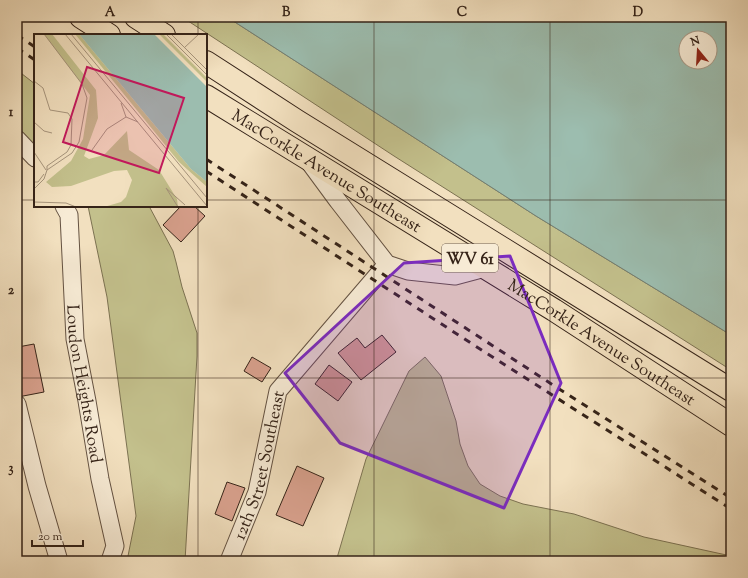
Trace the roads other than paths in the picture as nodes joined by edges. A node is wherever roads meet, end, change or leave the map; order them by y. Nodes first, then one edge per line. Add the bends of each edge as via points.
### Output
1 (81, 17) edge
2 (136, 17) edge
3 (107, 34) edge
4 (162, 34) edge
5 (207, 63) edge
6 (207, 97) edge
7 (17, 139) edge
8 (34, 157) edge
9 (306, 158) junction
10 (65, 207) edge
11 (387, 264) junction
12 (485, 268) junction
13 (731, 390) edge
14 (17, 404) edge
15 (731, 425) edge
16 (58, 561) edge
17 (110, 561) edge
18 (229, 561) edge

1 - 3 main road
2 - 4 main road
5 - 13 main road, MacCorkle Avenue Southeast / WV 61
6 - 9 main road, MacCorkle Avenue Southeast / WV 61
7 - 8 street
9 - 11 street
9 - 12 main road, MacCorkle Avenue Southeast / WV 61
10 - 17 street, Loudon Heights Road via 69,215 75,339 100,479 115,546
11 - 12 street via 408,271 455,276
11 - 18 street, 12th Street Southeast via 278,391 257,492
12 - 15 main road, MacCorkle Avenue Southeast / WV 61
14 - 16 street

